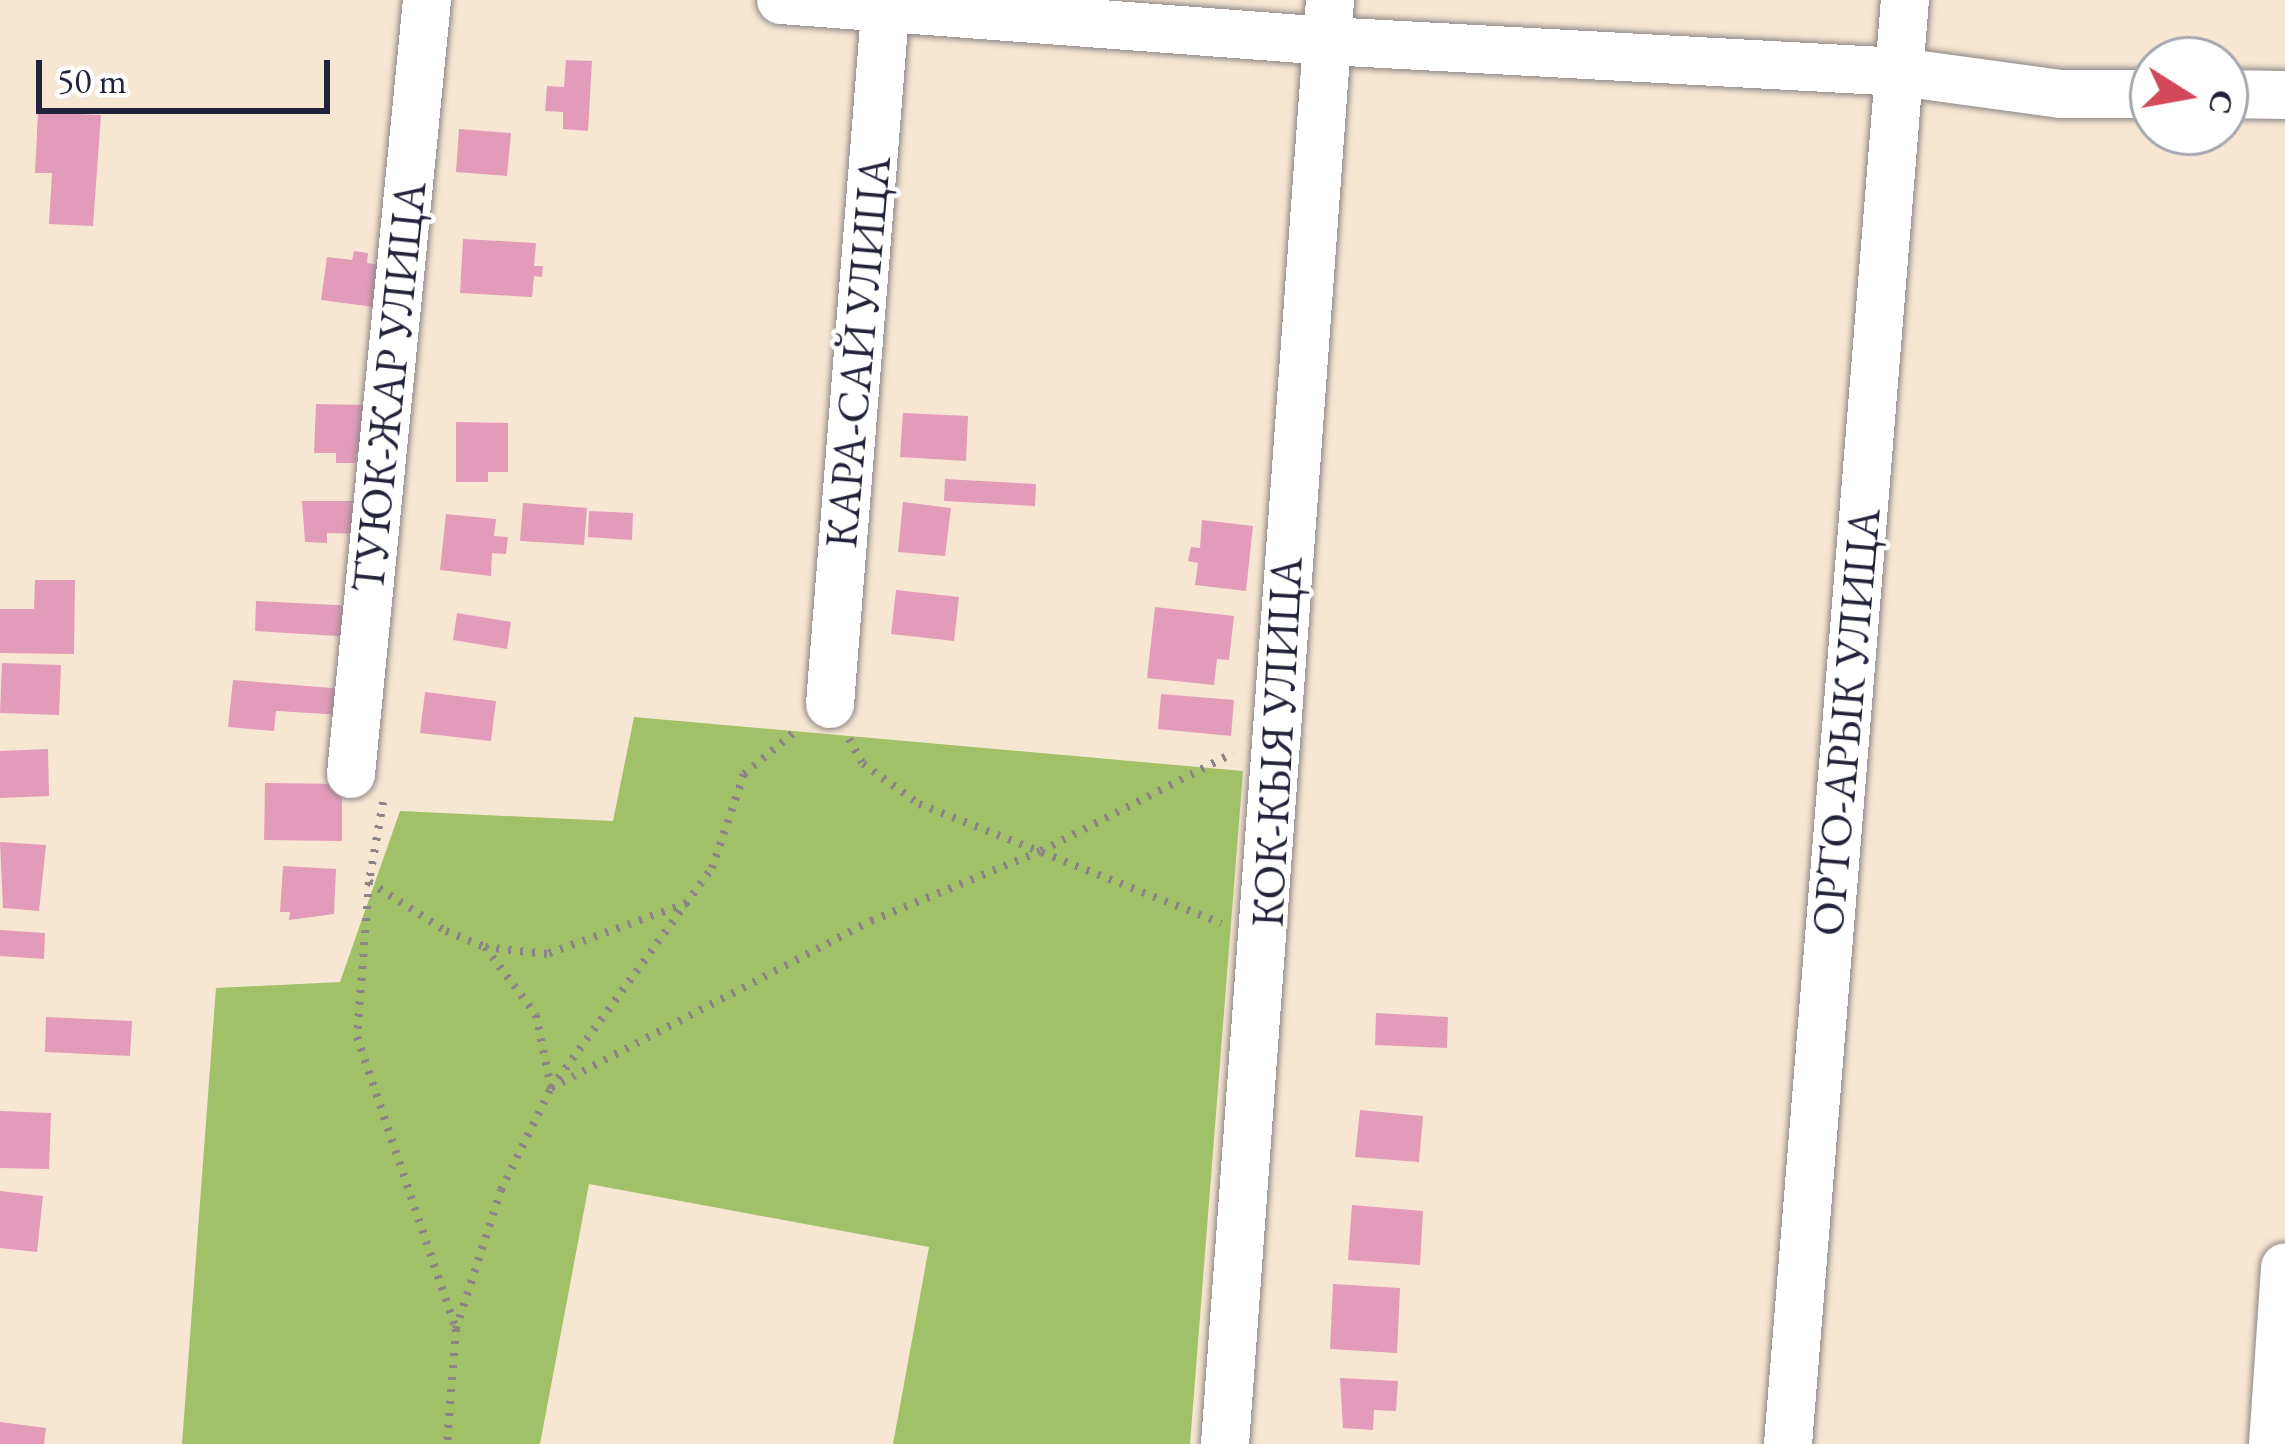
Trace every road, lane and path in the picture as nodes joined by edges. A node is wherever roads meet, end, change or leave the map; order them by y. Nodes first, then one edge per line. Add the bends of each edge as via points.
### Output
1 (427, 0) edge
2 (781, 0) edge
3 (1905, 0) edge
4 (886, 6) edge
5 (1329, 20) edge
6 (1900, 72) junction
7 (2129, 94) edge
8 (2249, 94) edge
9 (2285, 95) edge
10 (830, 704) junction
11 (1277, 731) junction
12 (368, 784) joint
13 (1041, 851) junction
14 (369, 882) junction
15 (687, 903) junction
16 (1265, 938) junction
17 (484, 947) junction
18 (551, 1088) junction
19 (2285, 1267) edge
20 (456, 1329) junction
21 (447, 1444) edge
22 (1225, 1444) edge
23 (1788, 1444) edge
24 (2273, 1444) edge

1 - 12 street, ТУЮК-ЖАР УЛИЦА
2 - 4 street
3 - 6 street, ОРТО-АРЫК УЛИЦА
4 - 5 street
4 - 10 street, КАРА-САЙ УЛИЦА
5 - 6 street
5 - 11 street, КОК-КЫЯ УЛИЦА
6 - 7 street via 2061,94
6 - 23 street, ОРТО-АРЫК УЛИЦА
8 - 9 street
10 - 13 path via 862,764 919,804
10 - 15 path via 744,774 712,868
11 - 13 path
11 - 16 street, КОК-КЫЯ УЛИЦА
12 - 14 path
13 - 16 path
13 - 18 path via 871,921
14 - 17 path
14 - 20 path via 357,1037
15 - 17 path via 547,954
15 - 18 path
16 - 22 street, КОК-КЫЯ УЛИЦА
17 - 18 path via 536,1015
18 - 20 path via 501,1190
19 - 24 street
20 - 21 path

